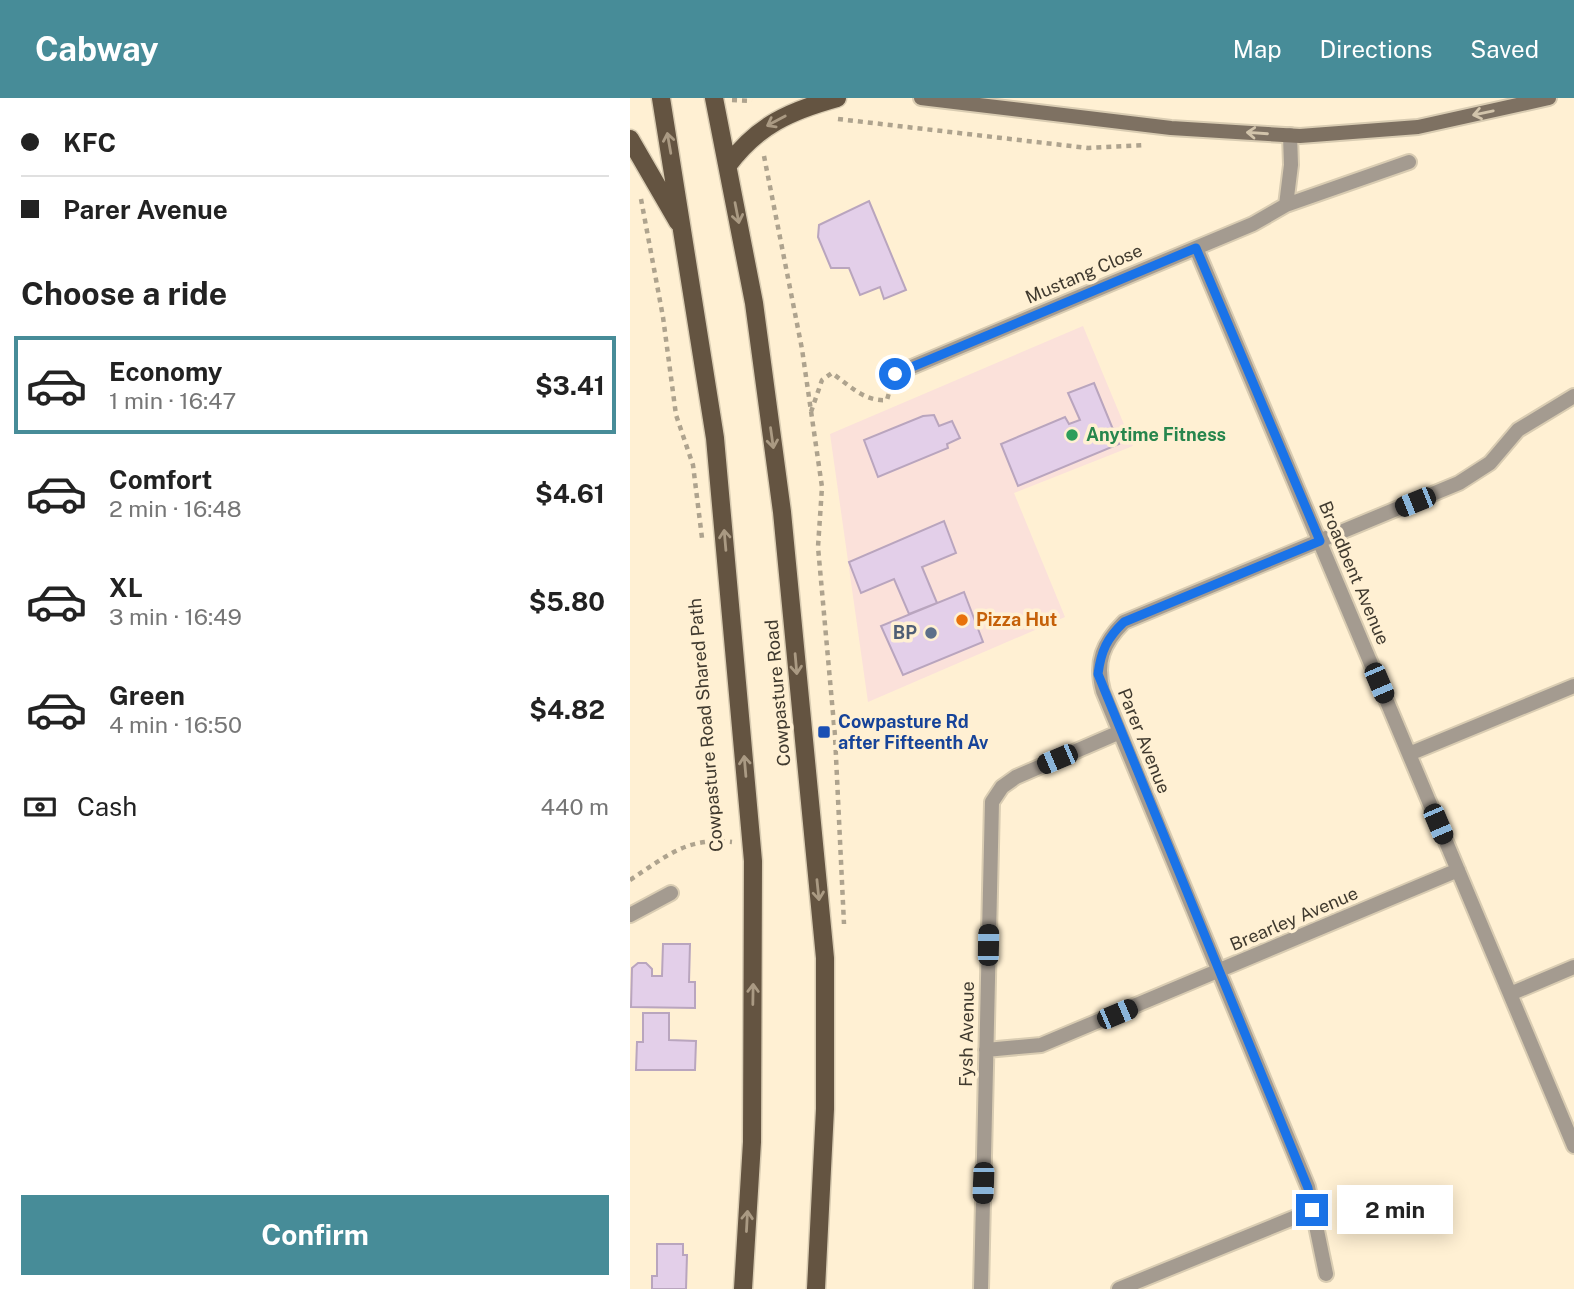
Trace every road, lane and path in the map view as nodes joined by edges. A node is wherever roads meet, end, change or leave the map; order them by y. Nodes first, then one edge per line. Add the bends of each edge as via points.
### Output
1 (661, 98) edge
2 (714, 98) edge
3 (751, 98) edge
4 (837, 98) edge
5 (921, 98) edge
6 (1549, 98) edge
7 (754, 108) dead end
8 (825, 119) dead end
9 (1290, 135) junction
10 (630, 139) edge
11 (1153, 145) dead end
12 (1409, 162) dead end
13 (729, 165) junction
14 (640, 195) dead end
15 (1286, 205) junction
16 (685, 235) junction
17 (1196, 248) junction
18 (895, 374) joint
19 (1574, 396) edge
20 (811, 413) dead end
21 (1320, 541) junction
22 (703, 547) dead end
23 (1574, 685) edge
24 (1119, 732) junction
25 (1409, 754) junction
26 (732, 829) dead end
27 (733, 842) junction
28 (733, 855) dead end
29 (1458, 870) junction
30 (630, 880) edge
31 (671, 893) dead end
32 (630, 915) edge
33 (1574, 967) edge
34 (1218, 971) junction
35 (1510, 994) junction
36 (986, 1050) junction
37 (1574, 1146) edge
38 (1312, 1210) junction
39 (1326, 1274) dead end
40 (743, 1289) edge
41 (816, 1289) edge
42 (981, 1289) edge
43 (1119, 1289) edge

16 -> 1 main road
2 - 13 main road, Cowpasture Road
3 - 7 path
4 -> 13 main road via 801,108 764,128 744,143
9 -> 5 main road via 1171,128
6 -> 9 main road via 1418,127
8 - 11 path via 1088,148
9 - 15 street
10 - 16 main road
12 - 15 street, Mustang Close
13 -> 41 main road, Cowpasture Road via 754,303 782,512 825,958 825,1109
14 - 22 path via 676,415 693,466
15 - 17 street, Mustang Close
40 -> 16 main road via 752,1142 753,861 715,438
17 - 18 street, Mustang Close
17 - 21 street, Broadbent Avenue
18 - 20 path via 887,400 876,401 832,373 822,380
19 - 21 street, Parer Avenue via 1518,430 1490,463 1460,483
21 - 24 street, Parer Avenue via 1124,622 1109,637 1098,674
21 - 25 street, Broadbent Avenue
23 - 25 street
24 - 34 street, Parer Avenue
24 - 36 street, Fysh Avenue via 1016,777 1002,787 992,803
25 - 29 street, Broadbent Avenue
26 - 27 path, Cowpasture Road Shared Path
27 - 28 path, Cowpasture Road Shared Path
27 - 30 path via 698,841 682,846
29 - 34 street, Brearley Avenue
29 - 35 street, Broadbent Avenue
31 - 32 street
33 - 35 street
34 - 36 street, Brearley Avenue via 1041,1045
34 - 38 street, Parer Avenue via 1308,1188
35 - 37 street, Broadbent Avenue
36 - 42 street, Fysh Avenue
38 - 39 street, Parer Avenue
38 - 43 street

